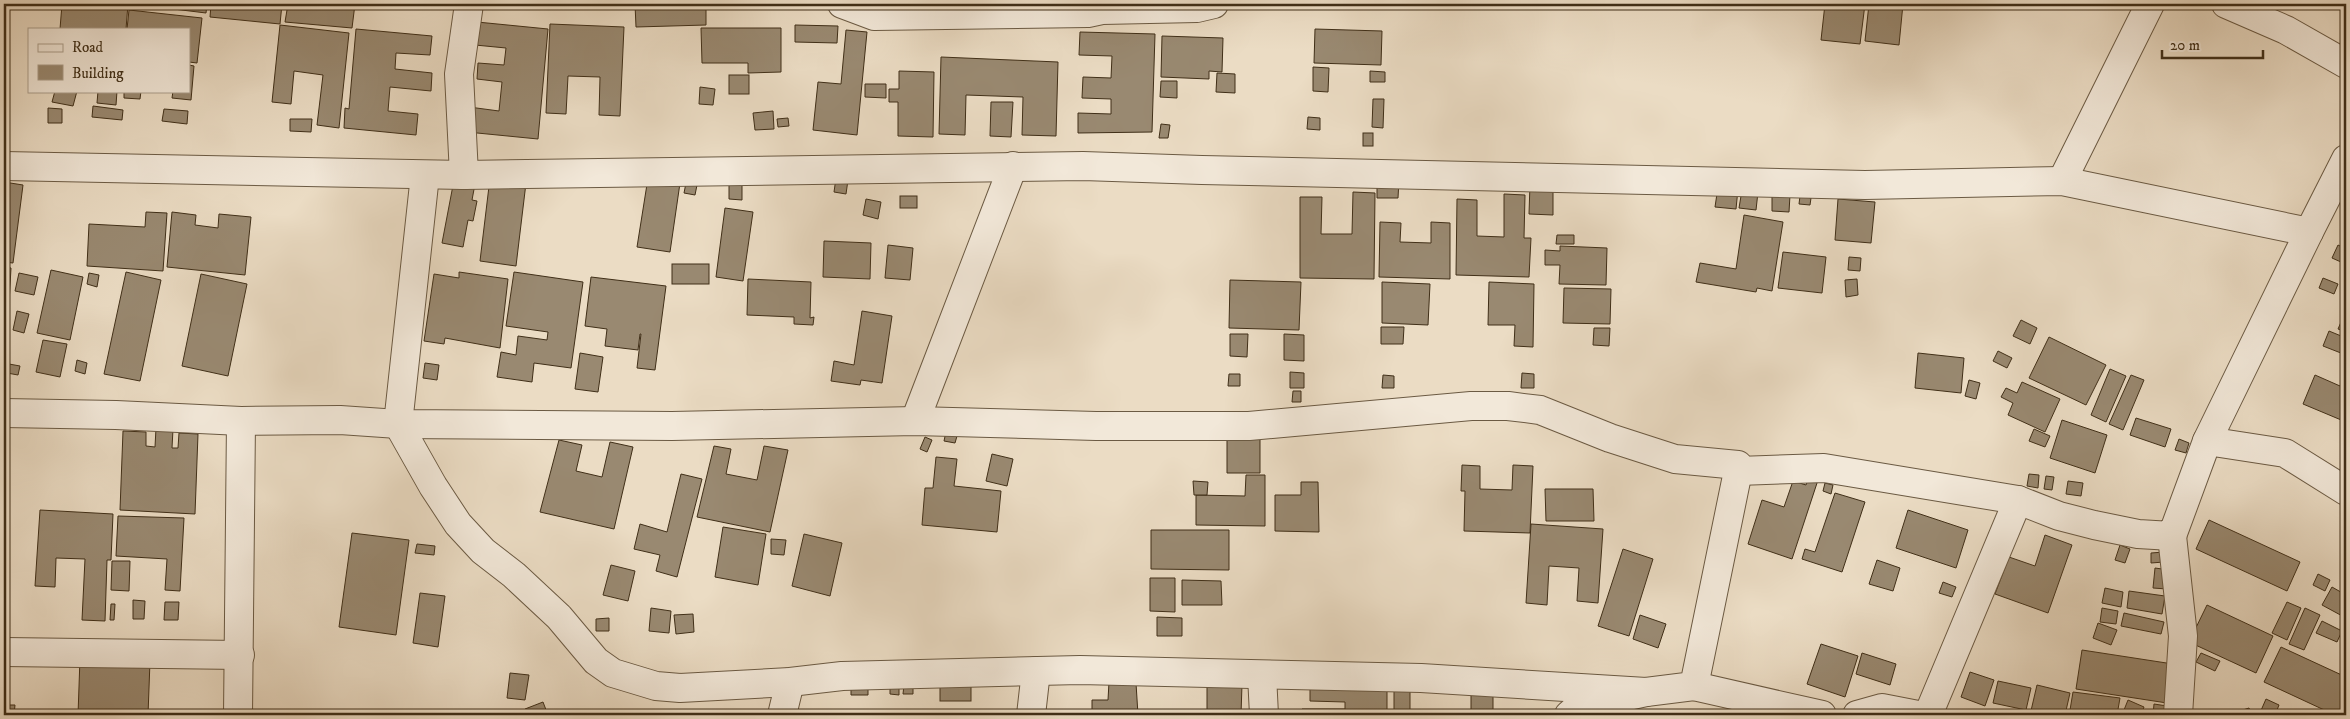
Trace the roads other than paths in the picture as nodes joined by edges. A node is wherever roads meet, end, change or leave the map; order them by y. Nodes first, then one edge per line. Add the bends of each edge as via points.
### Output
1 (469, 4) edge
2 (842, 4) edge
3 (1214, 4) edge
4 (2150, 4) edge
5 (2226, 4) edge
6 (1090, 9) edge
7 (2346, 64) edge
8 (2346, 159) edge
9 (4, 166) edge
10 (1013, 166) junction
11 (425, 175) junction
12 (464, 175) junction
13 (2062, 181) junction
14 (2309, 232) junction
15 (4, 413) edge
16 (241, 421) junction
17 (915, 421) junction
18 (398, 424) junction
19 (2207, 441) junction
20 (1738, 471) junction
21 (2346, 491) edge
22 (2018, 500) junction
23 (2172, 536) junction
24 (4, 652) edge
25 (240, 655) junction
26 (1036, 671) junction
27 (1262, 675) junction
28 (790, 682) junction
29 (1694, 686) junction
30 (1646, 692) junction
31 (238, 715) edge
32 (782, 715) edge
33 (1032, 715) edge
34 (1264, 715) edge
35 (1569, 715) edge
36 (1822, 715) edge
37 (1857, 715) edge
38 (1918, 715) edge
39 (1928, 715) edge
40 (2178, 715) edge

1 - 12 street via 459,74
2 - 6 street via 874,16
3 - 6 street via 1198,8
4 - 13 street
5 - 7 street via 2286,30
8 - 14 street
9 - 11 street
10 - 12 street
10 - 13 street via 1855,184
10 - 17 street
11 - 12 street
11 - 18 street
13 - 14 street
14 - 19 street
15 - 16 street
16 - 18 street via 340,420
16 - 25 street
17 - 18 street via 672,426
17 - 20 street via 1249,426 1471,406 1508,406 1540,410 1675,459 1738,465
18 - 28 street via 458,524 483,551 559,617 596,661 613,673 656,686 680,688
19 - 21 street via 2284,453
19 - 23 street
20 - 22 street via 1824,468
20 - 29 street
22 - 23 street via 2058,516 2094,525 2138,534
22 - 39 street
23 - 40 street via 2183,636
24 - 25 street
25 - 31 street
26 - 27 street
26 - 28 street via 842,676
26 - 33 street
27 - 30 street via 1421,678
27 - 34 street
28 - 32 street
29 - 30 street
29 - 36 street
30 - 35 street via 1578,707
37 - 38 street via 1882,708

